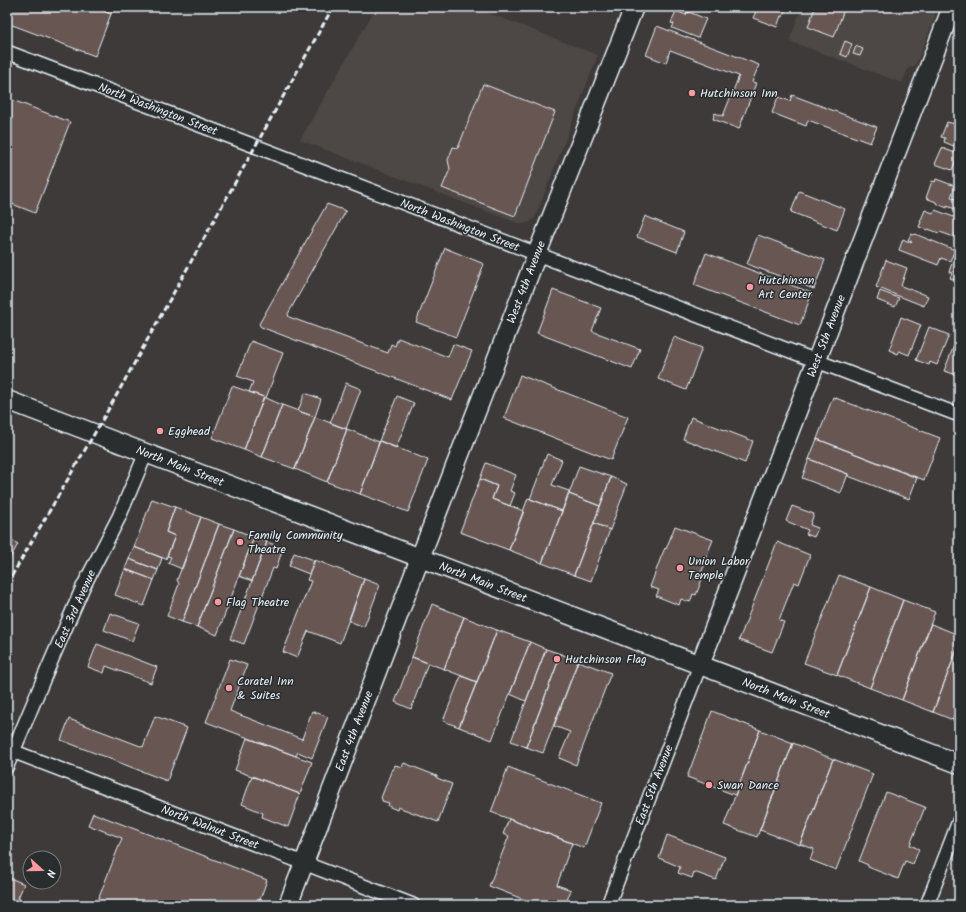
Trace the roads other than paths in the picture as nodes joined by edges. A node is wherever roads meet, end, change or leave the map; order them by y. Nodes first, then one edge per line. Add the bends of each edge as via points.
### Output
1 (634, 7) edge
2 (952, 7) edge
3 (7, 52) edge
4 (537, 254) junction
5 (816, 361) junction
6 (7, 400) edge
7 (959, 415) edge
8 (146, 453) junction
9 (420, 558) junction
10 (700, 665) junction
11 (10, 750) edge
12 (959, 764) edge
13 (7, 766) edge
14 (959, 821) edge
15 (304, 863) junction
16 (288, 905) edge
17 (413, 905) edge
18 (608, 905) edge
19 (927, 905) edge

1 - 4 main road, West 4th Avenue
2 - 5 main road, West 5th Avenue
3 - 4 street, North Washington Street
4 - 5 street, North Washington Street
4 - 9 main road, West 4th Avenue
5 - 7 street, North Washington Street
5 - 10 main road, West 5th Avenue
6 - 8 main road, North Main Street
8 - 9 main road, North Main Street
8 - 11 street, East 3rd Avenue via 119,517 83,587
9 - 10 main road, North Main Street
9 - 15 main road, East 4th Avenue
10 - 12 main road, North Main Street
10 - 18 street, East 5th Avenue
11 - 13 street, East 3rd Avenue
11 - 15 street, North Walnut Street
14 - 19 street
15 - 16 main road, East 4th Avenue
15 - 17 street, North Walnut Street

